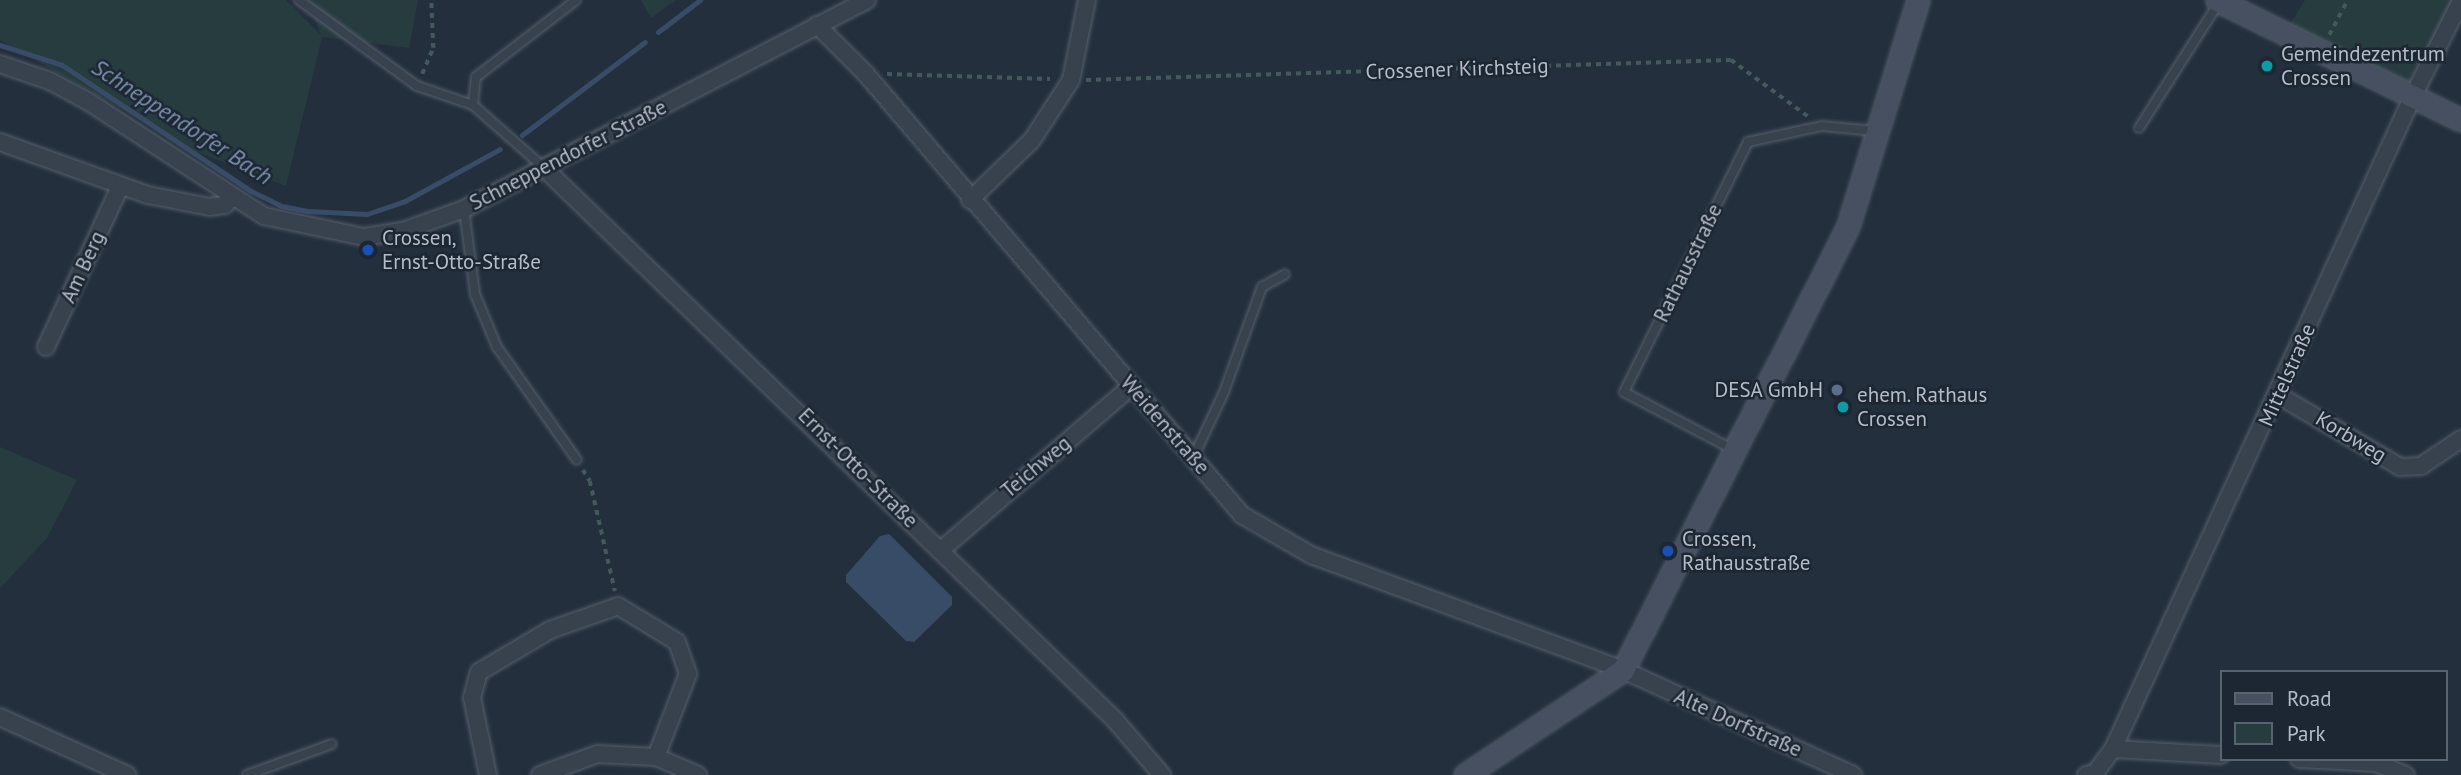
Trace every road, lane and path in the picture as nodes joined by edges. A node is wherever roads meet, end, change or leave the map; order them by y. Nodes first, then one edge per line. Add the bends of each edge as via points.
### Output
1 (299, 0) edge
2 (431, 0) edge
3 (576, 0) edge
4 (867, 0) edge
5 (1087, 0) edge
6 (1918, 0) edge
7 (2348, 0) edge
8 (2218, 1) edge
9 (2461, 1) edge
10 (817, 24) junction
11 (2322, 50) junction
12 (0, 64) edge
13 (865, 73) junction
14 (1071, 80) junction
15 (417, 86) junction
16 (2413, 96) junction
17 (473, 105) junction
18 (2461, 120) edge
19 (1822, 126) junction
20 (2139, 128) dead end
21 (1878, 131) junction
22 (0, 142) edge
23 (545, 169) junction
24 (120, 187) junction
25 (231, 198) junction
26 (970, 200) junction
27 (464, 209) junction
28 (1284, 274) dead end
29 (46, 347) dead end
30 (1132, 386) junction
31 (2278, 396) junction
32 (2461, 439) edge
33 (1732, 449) junction
34 (1193, 458) junction
35 (576, 460) joint
36 (941, 550) junction
37 (618, 606) junction
38 (1623, 670) junction
39 (0, 717) edge
40 (332, 744) dead end
41 (2113, 750) junction
42 (2220, 755) edge
43 (656, 757) junction
44 (2338, 761) edge
45 (127, 775) edge
46 (247, 775) edge
47 (488, 775) edge
48 (540, 775) edge
49 (698, 775) edge
50 (1162, 775) edge
51 (1465, 775) edge
52 (1853, 775) edge
53 (2086, 775) edge
54 (2406, 775) edge

1 - 15 lane
2 - 15 path via 433,48
3 - 17 lane via 476,77
4 - 10 street, Schneppendorfer Straße
5 - 14 street
6 - 21 street
7 - 11 path
8 - 11 street
8 - 20 lane
9 - 16 street, Mittelstraße
10 - 13 street, Weidenstraße
10 - 23 street, Schneppendorfer Straße
11 - 16 street
12 - 25 street, Schneppendorfer Straße via 50,81 89,102
13 - 14 path, Crossener Kirchsteig
13 - 26 street, Weidenstraße
14 - 19 path, Crossener Kirchsteig via 1731,60
14 - 26 street via 1032,140
15 - 17 lane
16 - 18 street
16 - 31 street, Mittelstraße
17 - 23 lane
19 - 21 lane, Rathausstraße
19 - 33 lane, Rathausstraße via 1748,142 1624,392
21 - 33 street via 1848,226
22 - 24 street
23 - 27 street, Schneppendorfer Straße
23 - 36 street, Ernst-Otto-Straße
24 - 25 street via 210,207 225,205
24 - 29 street, Am Berg
25 - 27 street, Schneppendorfer Straße via 283,222 364,237 403,231
26 - 30 street, Weidenstraße
27 - 35 lane via 474,294 497,347
28 - 34 lane via 1262,287 1224,392
30 - 34 street, Weidenstraße
30 - 36 street, Teichweg
31 - 32 street, Korbweg via 2400,467 2421,466
31 - 41 street, Mittelstraße
33 - 38 street
34 - 38 street, Weidenstraße via 1242,515 1311,555
35 - 37 path via 590,481
36 - 50 street, Ernst-Otto-Straße via 1149,754
37 - 43 street via 677,642 688,674
37 - 47 street via 551,630 480,671 472,698
38 - 51 street
38 - 52 street, Alte Dorfstraße
39 - 45 street
40 - 46 lane
41 - 42 street
41 - 53 street via 2095,773
43 - 48 street via 597,754
43 - 49 street
44 - 54 street via 2376,763

